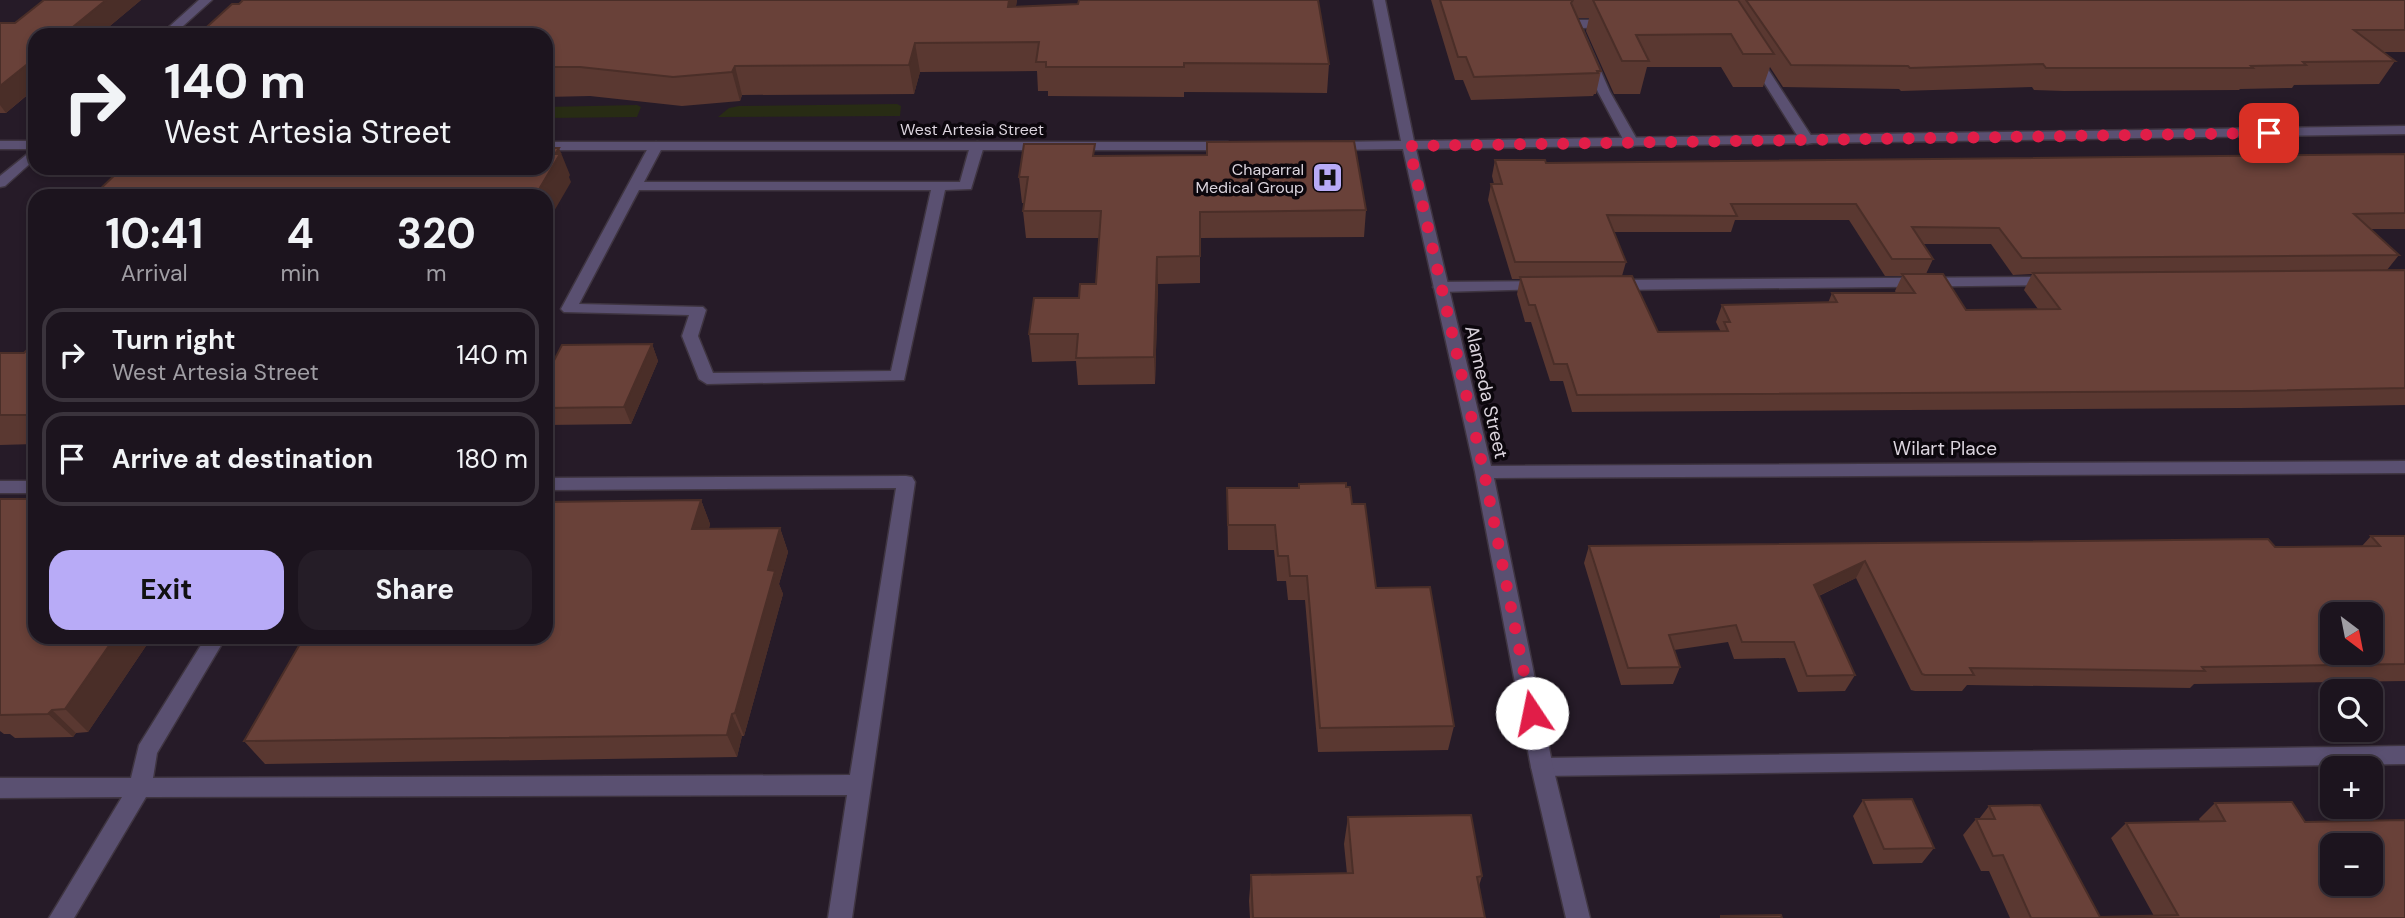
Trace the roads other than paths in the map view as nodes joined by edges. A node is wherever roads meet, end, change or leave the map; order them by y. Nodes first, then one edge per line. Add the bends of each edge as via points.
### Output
1 (206, 0) edge
2 (1379, 0) edge
3 (1628, 24) edge
4 (174, 28) edge
5 (1747, 46) edge
6 (2405, 130) edge
7 (1807, 140) junction
8 (1632, 143) junction
9 (0, 145) edge
10 (28, 145) edge
11 (553, 146) edge
12 (656, 146) junction
13 (977, 146) junction
14 (1242, 146) edge
15 (1312, 146) edge
16 (1409, 146) junction
17 (28, 158) edge
18 (0, 183) edge
19 (635, 186) junction
20 (939, 186) junction
21 (2070, 282) edge
22 (1595, 285) edge
23 (1553, 286) edge
24 (1441, 287) junction
25 (2405, 467) edge
26 (1484, 472) junction
27 (553, 484) edge
28 (0, 487) edge
29 (28, 487) edge
30 (212, 644) edge
31 (2405, 755) edge
32 (1542, 767) junction
33 (859, 785) junction
34 (0, 788) edge
35 (140, 788) junction
36 (61, 918) edge
37 (840, 918) edge
38 (1578, 918) edge

1 - 4 street
2 - 16 street, Alameda Street
3 - 8 street via 1575,24
5 - 7 street
6 - 7 street
7 - 8 street
8 - 16 street
9 - 10 street
11 - 12 street, West Artesia Street
12 - 13 street, West Artesia Street
12 - 19 street
13 - 14 street, West Artesia Street
13 - 20 street via 966,186
15 - 16 street
16 - 24 street, Alameda Street
17 - 18 street
19 - 20 street
19 - 20 street via 569,309 698,310 690,336 707,379 898,376
21 - 22 street
23 - 24 street
24 - 26 street, Alameda Street
25 - 26 street, Wilart Place
26 - 32 street, Alameda Street
27 - 33 street via 906,482
28 - 29 street
30 - 35 street via 148,751
31 - 32 street
32 - 38 street, Alameda Street
33 - 35 street
33 - 37 street
34 - 35 street
35 - 36 street

